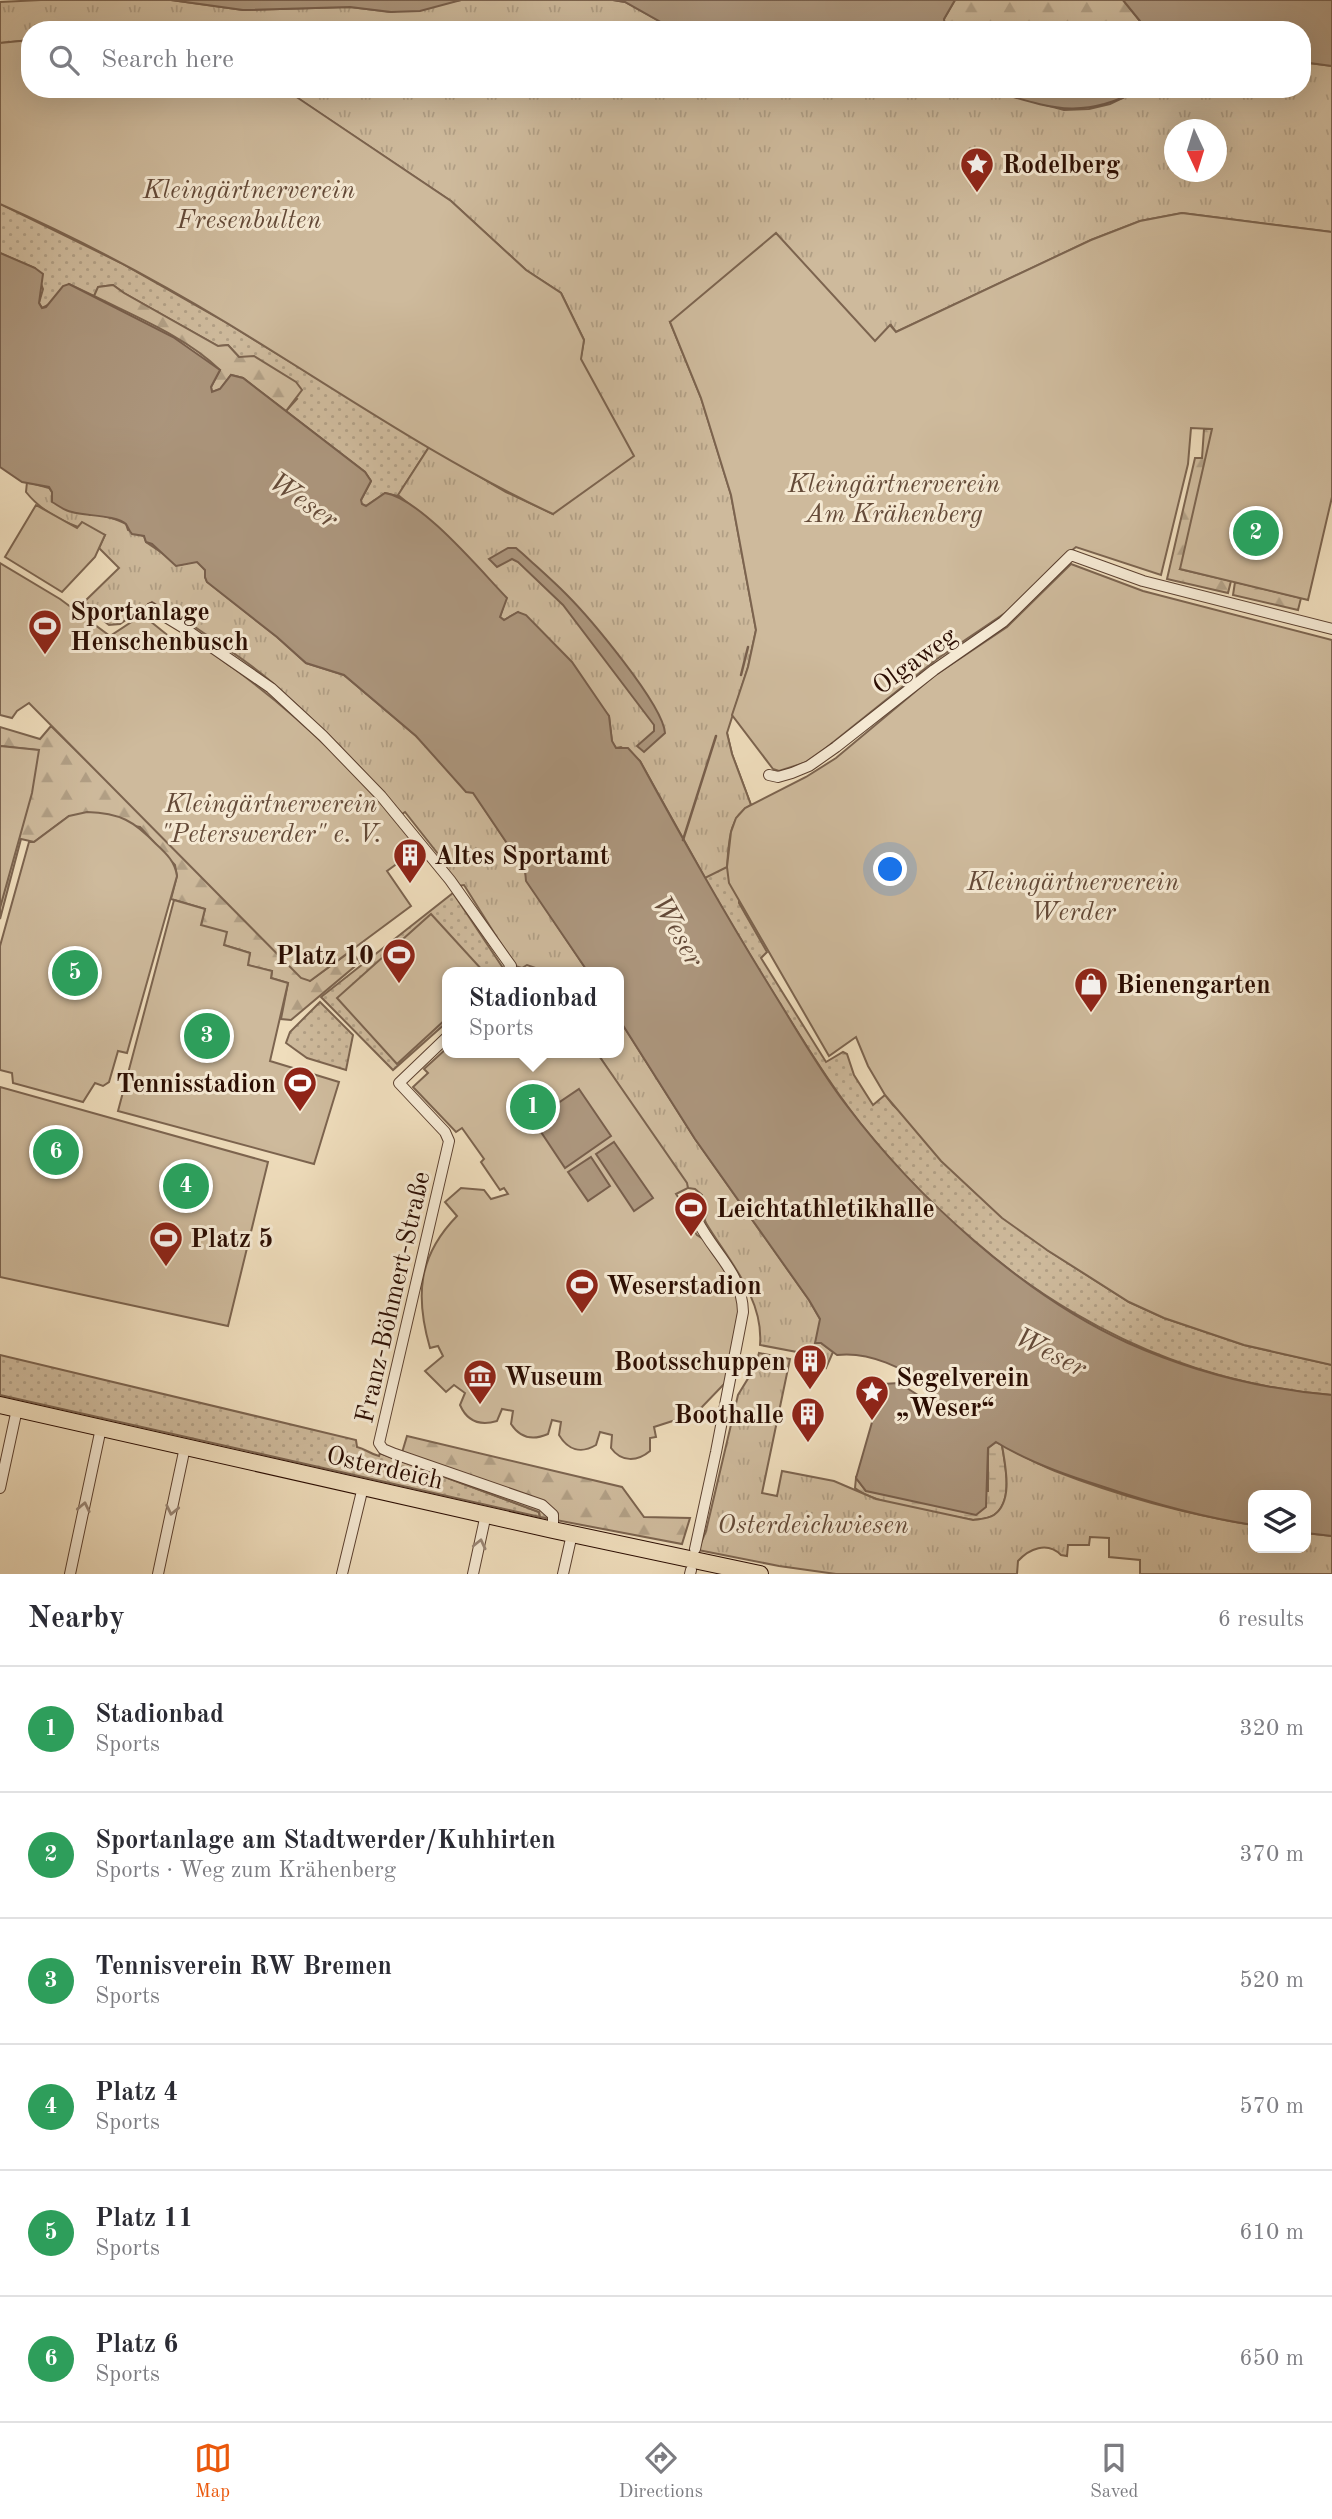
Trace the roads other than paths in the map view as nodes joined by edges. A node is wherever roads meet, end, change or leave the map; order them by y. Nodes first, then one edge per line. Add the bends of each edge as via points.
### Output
1 (151, 608) dead end
2 (1332, 629) edge
3 (769, 775) dead end
4 (508, 967) edge
5 (442, 1042) edge
6 (692, 1199) dead end
7 (0, 1405) edge
8 (17, 1409) junction
9 (100, 1428) junction
10 (185, 1447) junction
11 (363, 1487) junction
12 (0, 1488) edge
13 (486, 1514) junction
14 (553, 1530) junction
15 (572, 1534) junction
16 (696, 1566) edge
17 (70, 1574) edge
18 (158, 1574) edge
19 (341, 1574) edge
20 (473, 1574) edge
21 (563, 1574) edge
22 (760, 1574) edge

1 - 4 street via 271,688 323,736 433,859
2 - 3 street, Olgaweg via 1143,581 1071,555 1003,622 836,747 792,773
5 - 14 street, Franz-Böhmert-Straße via 399,1083 449,1141 379,1443 395,1454 542,1505 553,1515
6 - 16 street via 697,1219 737,1280 743,1301
7 - 8 main road, Osterdeich
8 - 9 main road, Osterdeich
8 - 12 street
9 - 10 main road, Osterdeich
17 -> 9 street
10 - 11 main road, Osterdeich
10 -> 18 street
11 - 13 main road, Osterdeich
11 - 19 street
13 - 14 main road, Osterdeich
20 -> 13 street
14 - 15 main road, Osterdeich
15 - 16 main road, Osterdeich
15 - 21 street
16 - 22 main road, Osterdeich

